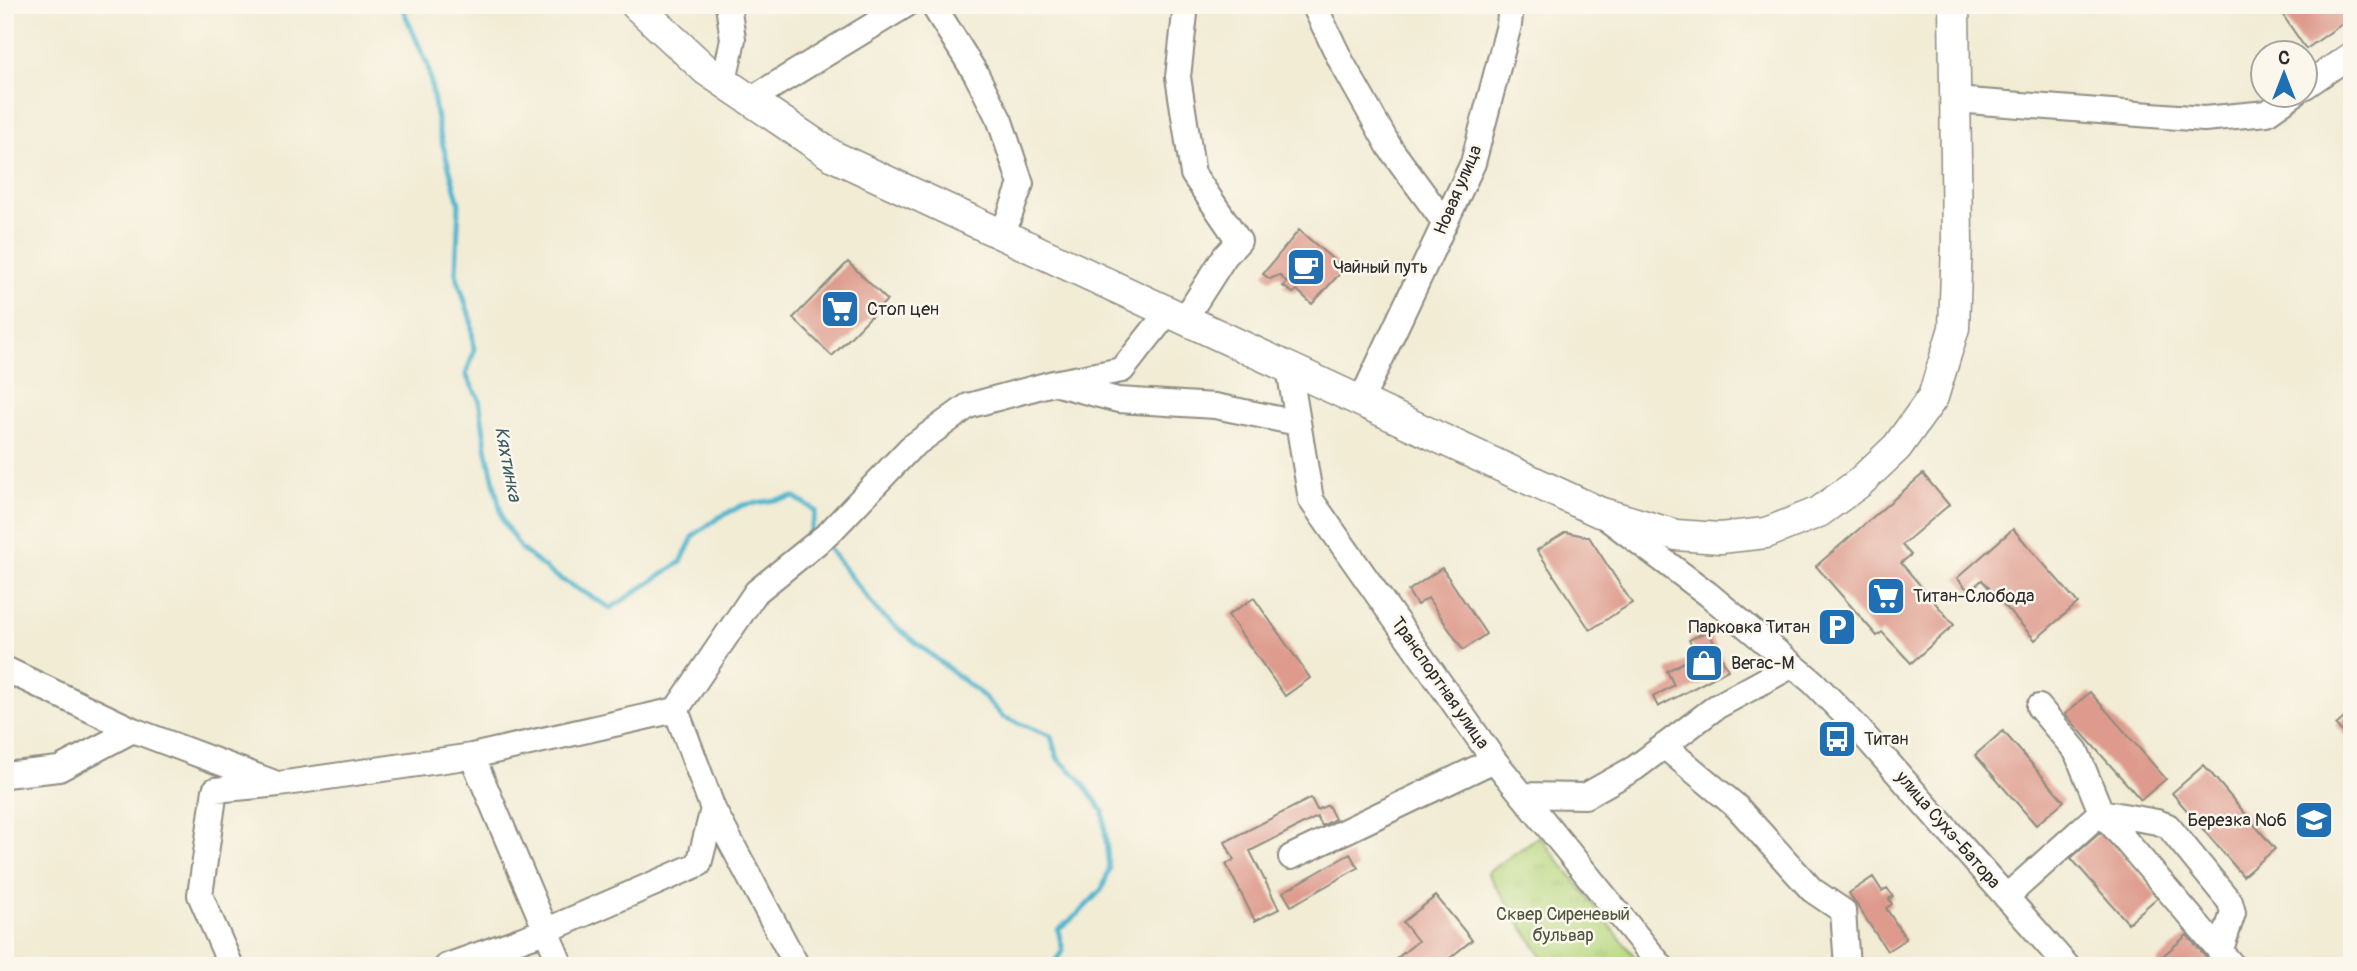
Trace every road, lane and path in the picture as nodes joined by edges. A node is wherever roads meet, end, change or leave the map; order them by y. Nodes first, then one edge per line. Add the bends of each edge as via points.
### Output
1 (636, 5) edge
2 (728, 5) edge
3 (906, 5) edge
4 (933, 5) edge
5 (1186, 5) edge
6 (1314, 5) edge
7 (1511, 5) edge
8 (1954, 5) edge
9 (2352, 54) edge
10 (2318, 78) edge
11 (724, 82) junction
12 (750, 100) junction
13 (1955, 100) junction
14 (2273, 108) edge
15 (1445, 223) junction
16 (1002, 236) junction
17 (1176, 316) junction
18 (1289, 368) junction
19 (1053, 383) junction
20 (1360, 403) junction
21 (1298, 423) junction
22 (1599, 512) junction
23 (1793, 665) junction
24 (5, 669) edge
25 (2039, 707) dead end
26 (676, 710) junction
27 (133, 730) junction
28 (1664, 746) junction
29 (472, 756) junction
30 (1494, 760) junction
31 (5, 775) edge
32 (279, 784) junction
33 (1523, 795) junction
34 (713, 810) junction
35 (2101, 812) junction
36 (1291, 857) dead end
37 (2007, 897) junction
38 (545, 931) junction
39 (2226, 959) edge
40 (231, 966) edge
41 (447, 966) edge
42 (561, 966) edge
43 (797, 966) edge
44 (1661, 966) edge
45 (1847, 966) edge
46 (2067, 966) edge

1 - 11 main road
2 - 11 street via 733,39
3 - 12 street
4 - 16 street via 1000,121 1021,184
5 - 17 street via 1178,77 1194,174 1239,241
6 - 15 street via 1390,148
7 - 15 street, Новая улица via 1473,163
8 - 13 main road
9 - 10 street
11 - 12 main road
12 - 16 main road via 833,156
13 - 14 street via 2204,119 2266,113
13 - 22 main road via 1954,328 1933,397 1897,447 1819,512 1766,533 1720,538 1676,535
15 - 20 street, Новая улица
16 - 17 main road
17 - 18 main road
17 - 19 street via 1122,370
18 - 20 main road
18 - 21 street, Транспортная улица
19 - 21 street via 1118,400 1215,406
19 - 26 street via 968,406 910,448 829,533 756,592
20 - 22 main road
21 - 30 street, Транспортная улица via 1311,500
22 - 23 street, улица Сухэ-Батора
23 - 28 street via 1716,707
23 - 37 street, улица Сухэ-Батора via 1856,726
24 - 27 street
25 - 35 street via 2076,751
26 - 29 street
26 - 34 street
27 - 31 street via 59,769
27 - 32 street
28 - 33 street via 1585,796
28 - 45 street via 1737,807 1812,890 1843,911
29 - 32 street
29 - 38 street
30 - 33 street, Транспортная улица
30 - 36 street
32 - 40 street via 215,790 200,895
33 - 44 street, Транспортная улица
34 - 38 street via 699,864
34 - 43 street
35 - 37 street
35 - 39 street
35 - 39 street via 2168,826 2230,902 2233,913
37 - 46 street, улица Сухэ-Батора
38 - 41 street
38 - 42 street

